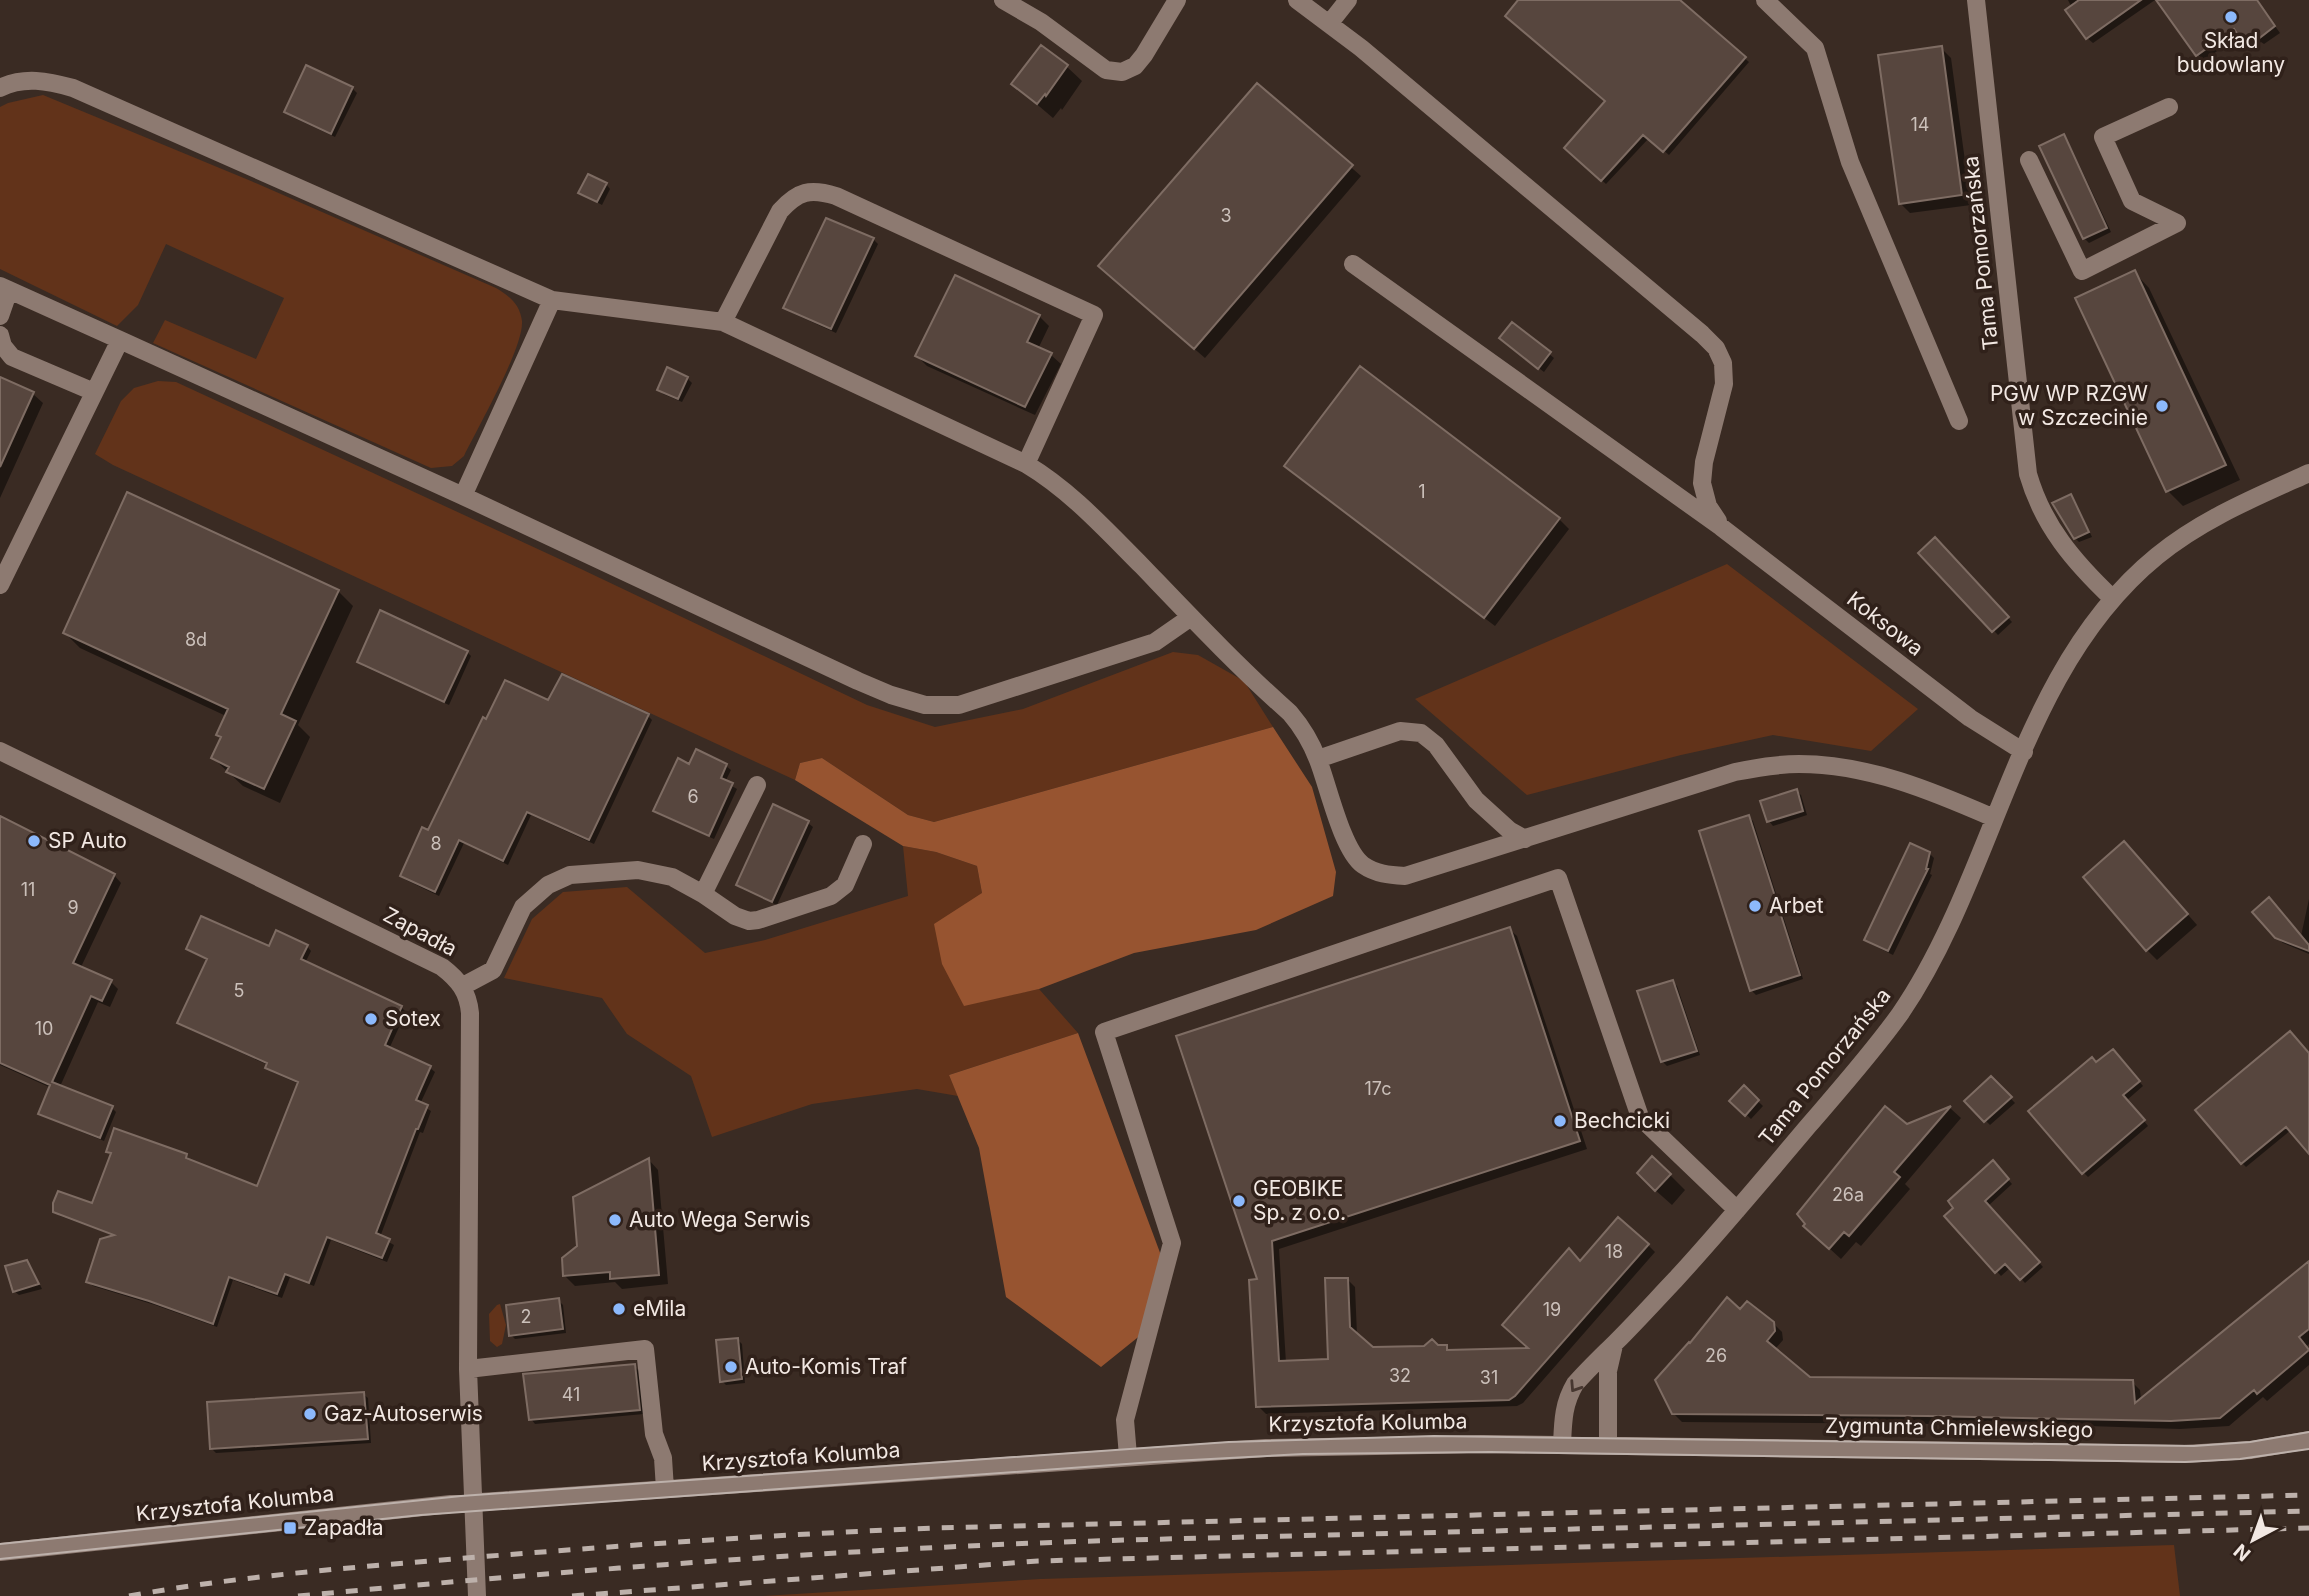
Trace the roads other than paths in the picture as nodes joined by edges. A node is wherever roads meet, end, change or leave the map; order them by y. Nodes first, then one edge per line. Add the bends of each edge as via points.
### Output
1 (1003, 0) edge
2 (1177, 0) edge
3 (1297, 0) edge
4 (1349, 0) edge
5 (1765, 0) edge
6 (1976, 0) edge
7 (1329, 24) junction
8 (0, 88) edge
9 (2169, 107) dead end
10 (2029, 160) dead end
11 (1353, 264) dead end
12 (4, 288) edge
13 (552, 300) junction
14 (0, 316) edge
15 (723, 322) junction
16 (0, 335) edge
17 (120, 340) junction
18 (94, 392) junction
19 (1959, 421) dead end
20 (1026, 464) junction
21 (2309, 473) edge
22 (463, 496) junction
23 (1721, 527) junction
24 (0, 585) edge
25 (2113, 599) junction
26 (1191, 617) junction
27 (0, 751) edge
28 (2024, 752) junction
29 (1318, 759) junction
30 (757, 785) dead end
31 (1994, 818) junction
32 (1525, 839) junction
33 (863, 844) dead end
34 (703, 894) junction
35 (463, 986) junction
36 (1737, 1210) junction
37 (1616, 1342) junction
38 (468, 1368) junction
39 (2309, 1440) edge
40 (1562, 1445) junction
41 (1608, 1446) junction
42 (1128, 1456) junction
43 (665, 1489) junction
44 (474, 1503) junction
45 (0, 1552) edge
46 (477, 1596) edge

1 - 2 street via 1106,70 1122,72 1144,55
3 - 7 street
4 - 7 street
5 - 19 street via 1815,48 1850,162
6 - 25 street, Tama Pomorzańska via 2028,474 2039,505 2064,548
7 - 23 street via 1717,348 1724,363 1724,384 1702,483 1708,506
8 - 13 street via 24,80 73,88
9 - 10 street via 2103,137 2132,201 2177,223 2081,271
11 - 23 street, Koksowa
12 - 14 street
12 - 17 street
13 - 15 street
13 - 22 street
15 - 20 street
15 - 20 street via 780,211 793,196 818,190 1094,315
16 - 18 street via 12,356
17 - 18 street
17 - 22 street
18 - 24 street
20 - 26 street via 1078,500
21 - 25 street, Tama Pomorzańska via 2192,531 2154,558
22 - 26 street via 858,681 925,705 959,705 1155,642
23 - 28 street, Koksowa via 1970,718
25 - 28 street, Tama Pomorzańska via 2074,653
26 - 29 street via 1290,713
27 - 35 street, Zapadła via 442,967
28 - 31 street, Tama Pomorzańska
29 - 32 street via 1400,731 1422,733 1476,800
29 - 32 street via 1348,846 1361,864 1381,874 1405,876
30 - 34 street
31 - 32 street via 1875,774 1834,766 1773,765 1735,772
31 - 36 street, Tama Pomorzańska via 1963,897 1916,990 1875,1048
33 - 34 street via 845,885 831,896 758,920 735,916
34 - 35 street via 672,877 638,870 570,875 548,885 523,906 493,970
35 - 38 street, Zapadła via 470,1013
36 - 37 street, Tama Pomorzańska
36 - 42 street via 1640,1117 1558,878 1104,1032 1172,1242 1125,1420
37 -> 40 street, Tama Pomorzańska via 1570,1392 1562,1417
37 - 41 street, Tama Pomorzańska via 1608,1371
38 - 43 street via 645,1349
38 - 44 street, Zapadła
39 - 41 street, Zygmunta Chmielewskiego via 2185,1454
40 - 41 street, Krzysztofa Kolumba
40 - 42 street, Krzysztofa Kolumba via 1368,1445
42 - 43 street, Krzysztofa Kolumba
43 - 44 street, Krzysztofa Kolumba
44 - 45 street, Krzysztofa Kolumba
44 - 46 street, Zapadła

